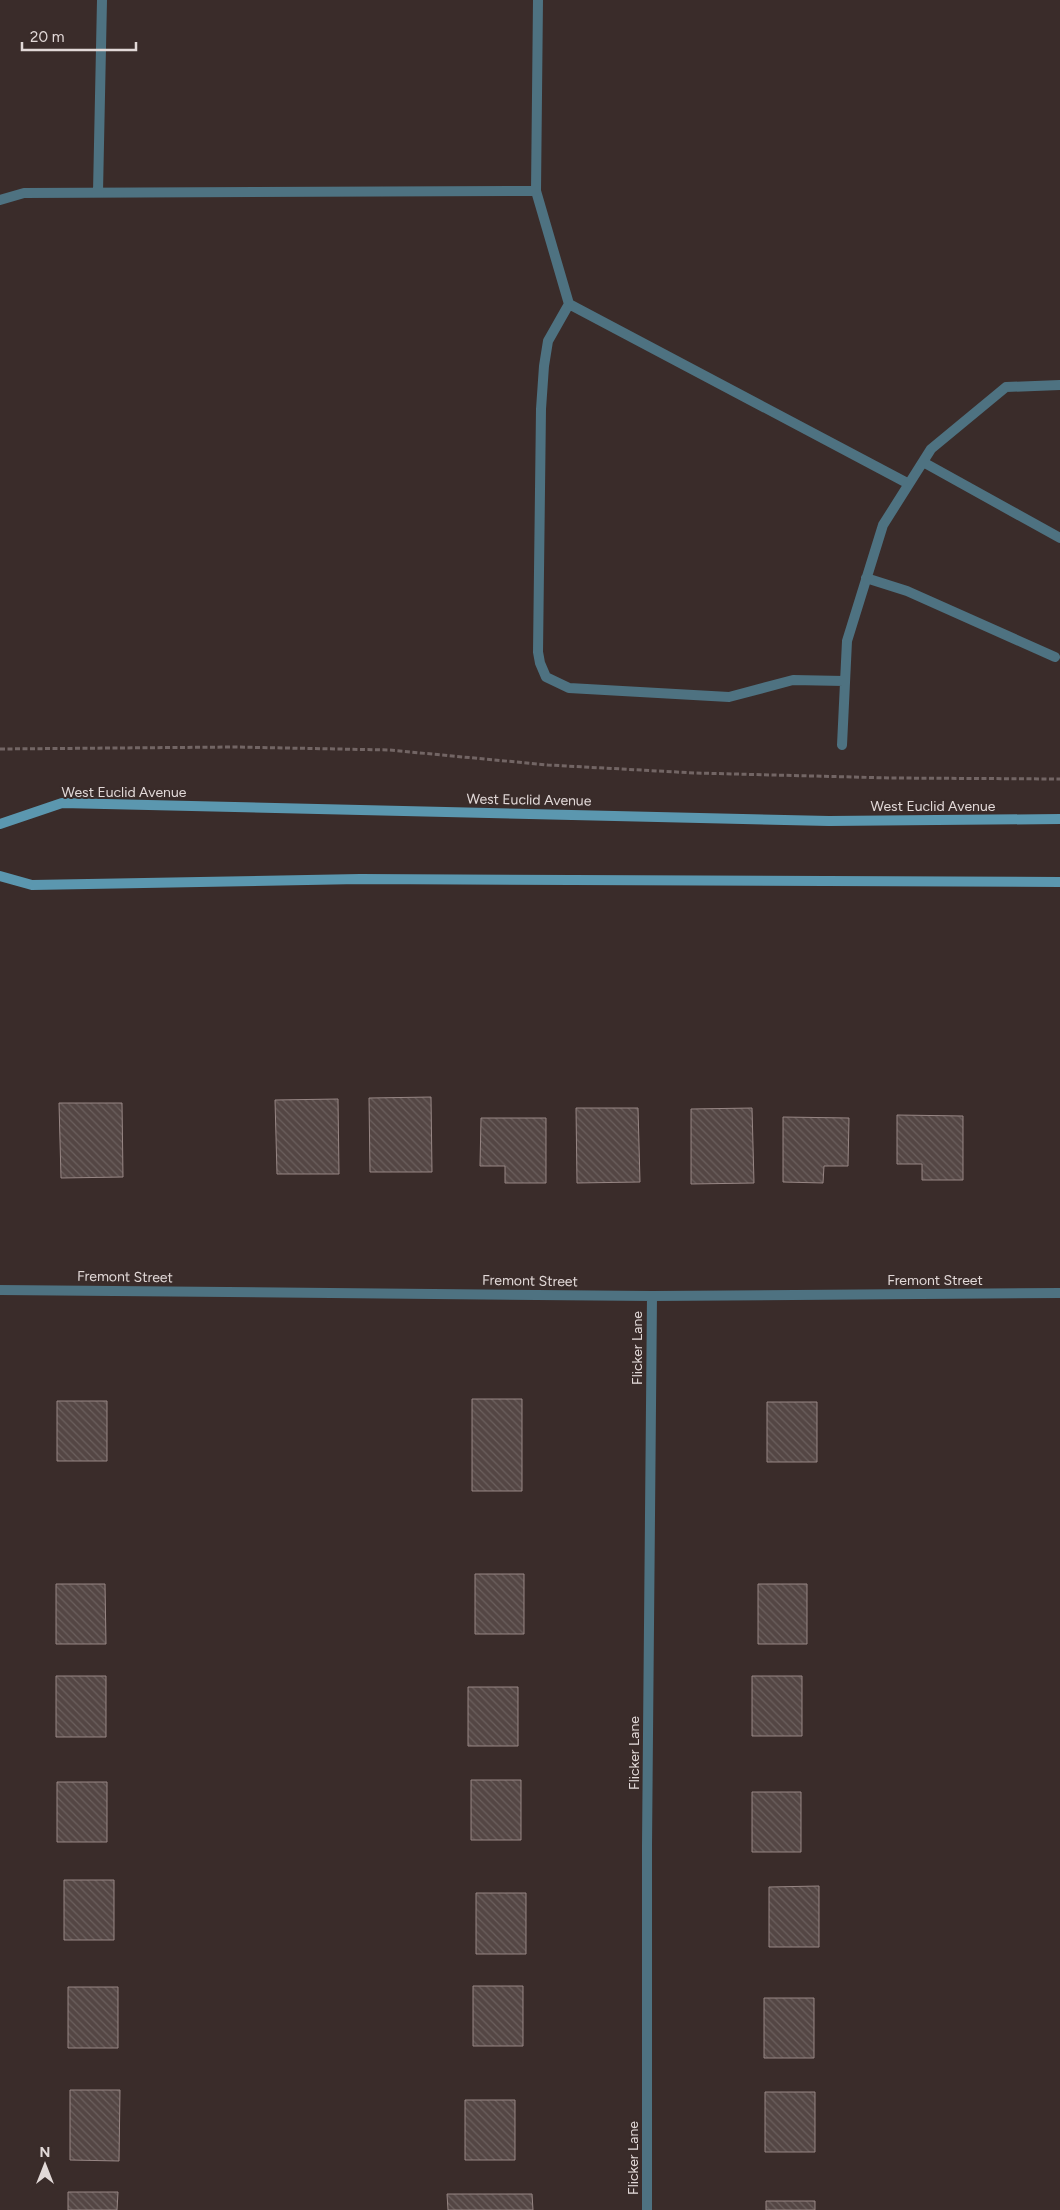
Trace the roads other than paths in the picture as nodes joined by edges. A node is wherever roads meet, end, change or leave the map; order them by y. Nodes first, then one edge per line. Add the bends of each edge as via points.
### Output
1 (102, 0) edge
2 (538, 0) edge
3 (536, 191) junction
4 (98, 192) junction
5 (0, 200) edge
6 (570, 304) junction
7 (1060, 385) edge
8 (923, 462) junction
9 (909, 484) junction
10 (1060, 538) edge
11 (866, 578) junction
12 (1055, 657) dead end
13 (844, 681) junction
14 (842, 745) dead end
15 (1060, 819) edge
16 (0, 824) edge
17 (0, 876) edge
18 (1060, 882) edge
19 (0, 1290) edge
20 (1060, 1293) edge
21 (652, 1296) junction
22 (647, 2210) edge

1 - 4 street
2 - 3 street
3 - 4 street
3 - 6 street
4 - 5 street via 24,193
6 - 9 street
6 - 13 street via 548,341 541,400 538,652 546,677 569,688 728,697 793,680
7 - 8 street via 1006,387 931,448
8 - 9 street
8 - 10 street
9 - 11 street via 883,525
11 - 12 street via 907,591
11 - 13 street via 847,641
13 - 14 street
15 - 16 main road, West Euclid Avenue via 830,821 62,803
17 - 18 main road via 32,885 360,879
19 - 21 street, Fremont Street
20 - 21 street, Fremont Street
21 - 22 street, Flicker Lane

